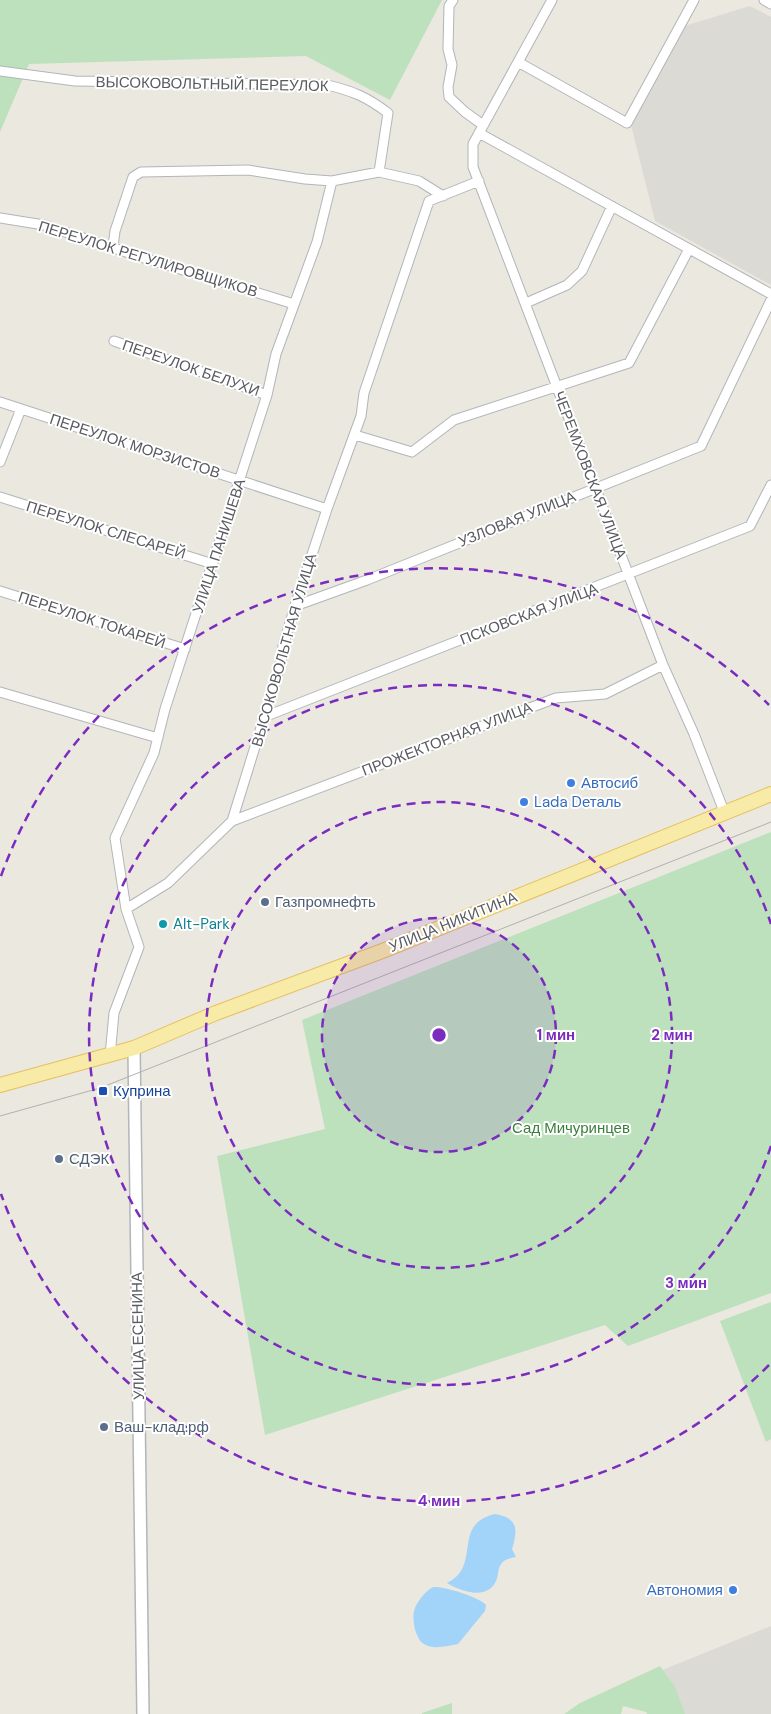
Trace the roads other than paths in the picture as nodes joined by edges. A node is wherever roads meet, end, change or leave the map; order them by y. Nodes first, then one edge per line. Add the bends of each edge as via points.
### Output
1 (453, 0) edge
2 (552, 0) edge
3 (694, 0) edge
4 (764, 0) edge
5 (771, 4) edge
6 (518, 62) junction
7 (0, 72) edge
8 (481, 129) junction
9 (379, 172) junction
10 (332, 181) junction
11 (479, 181) junction
12 (443, 196) junction
13 (612, 206) junction
14 (0, 218) edge
15 (113, 247) junction
16 (689, 249) junction
17 (771, 294) edge
18 (771, 300) edge
19 (526, 303) junction
20 (294, 304) junction
21 (114, 341) dead end
22 (556, 387) junction
23 (267, 394) junction
24 (0, 402) edge
25 (21, 409) junction
26 (354, 435) junction
27 (0, 462) edge
28 (240, 480) junction
29 (771, 485) edge
30 (595, 487) junction
31 (0, 497) edge
32 (327, 509) junction
33 (213, 564) junction
34 (628, 575) junction
35 (0, 591) edge
36 (295, 606) junction
37 (185, 649) junction
38 (663, 665) junction
39 (0, 692) edge
40 (264, 717) junction
41 (158, 738) junction
42 (771, 794) edge
43 (725, 814) junction
44 (232, 821) junction
45 (126, 909) junction
46 (134, 1048) junction
47 (110, 1056) junction
48 (0, 1084) edge
49 (143, 1714) edge

1 - 8 street via 448,49 452,65 449,97
2 - 6 street, ЧЕРЕМХОВСКАЯ УЛИЦА
3 - 6 street via 627,123
4 - 5 street
6 - 8 street, ЧЕРЕМХОВСКАЯ УЛИЦА
7 - 9 street, ВЫСОКОВОЛЬТНЫЙ ПЕРЕУЛОК via 75,81 327,85 348,90 371,100 388,113
8 - 11 street, ЧЕРЕМХОВСКАЯ УЛИЦА via 473,144 474,167
8 - 13 street
9 - 10 street
9 - 12 street via 419,181
10 - 15 street via 248,170 141,172 132,177
10 - 20 street, УЛИЦА ПАНИШЕВА via 316,242
11 - 12 street
11 - 19 street, ЧЕРЕМХОВСКАЯ УЛИЦА
12 - 26 street, ВЫСОКОВОЛЬТНАЯ УЛИЦА via 429,202 364,394
13 - 16 street
13 - 19 street via 582,271 567,285
14 - 15 street, ПЕРЕУЛОК РЕГУЛИРОВЩИКОВ via 44,225
15 - 20 street, ПЕРЕУЛОК РЕГУЛИРОВЩИКОВ
16 - 17 street
16 - 22 street via 629,363
18 - 30 street, УЗЛОВАЯ УЛИЦА via 701,446
19 - 22 street, ЧЕРЕМХОВСКАЯ УЛИЦА
20 - 23 street, УЛИЦА ПАНИШЕВА via 276,354
21 - 23 street, ПЕРЕУЛОК БЕЛУХИ
22 - 26 street via 454,420 412,452
22 - 30 street, ЧЕРЕМХОВСКАЯ УЛИЦА
23 - 28 street, УЛИЦА ПАНИШЕВА
24 - 25 street, ПЕРЕУЛОК МОРЗИСТОВ
25 - 27 street
25 - 28 street, ПЕРЕУЛОК МОРЗИСТОВ
26 - 32 street, ВЫСОКОВОЛЬТНАЯ УЛИЦА
28 - 32 street, ПЕРЕУЛОК МОРЗИСТОВ
28 - 33 street, УЛИЦА ПАНИШЕВА
29 - 34 street, ПСКОВСКАЯ УЛИЦА via 750,526
30 - 34 street, ЧЕРЕМХОВСКАЯ УЛИЦА
30 - 36 street, УЗЛОВАЯ УЛИЦА via 368,580
31 - 33 street, ПЕРЕУЛОК СЛЕСАРЕЙ
32 - 36 street, ВЫСОКОВОЛЬТНАЯ УЛИЦА
33 - 37 street, УЛИЦА ПАНИШЕВА
34 - 38 street, ЧЕРЕМХОВСКАЯ УЛИЦА
34 - 40 street, ПСКОВСКАЯ УЛИЦА
35 - 37 street, ПЕРЕУЛОК ТОКАРЕЙ
36 - 40 street, ВЫСОКОВОЛЬТНАЯ УЛИЦА
37 - 41 street, УЛИЦА ПАНИШЕВА
38 - 43 street, ЧЕРЕМХОВСКАЯ УЛИЦА
38 - 44 street, ПРОЖЕКТОРНАЯ УЛИЦА via 605,694 556,698
39 - 41 street
40 - 44 street, ВЫСОКОВОЛЬТНАЯ УЛИЦА
41 - 45 street, УЛИЦА ПАНИШЕВА via 116,838
42 - 43 main road, УЛИЦА НИКИТИНА
43 - 46 main road, УЛИЦА НИКИТИНА
44 - 45 street, ВЫСОКОВОЛЬТНАЯ УЛИЦА via 168,883
45 - 47 street via 139,947 114,1013
46 - 47 main road, УЛИЦА НИКИТИНА
46 - 49 street, УЛИЦА ЕСЕНИНА
47 - 48 main road, УЛИЦА НИКИТИНА

